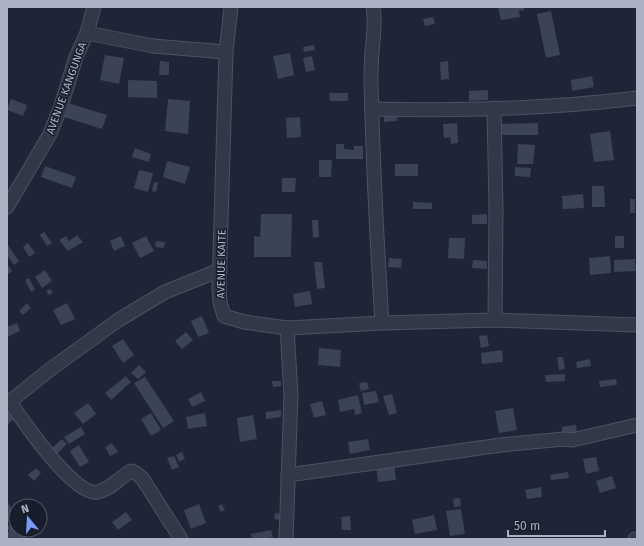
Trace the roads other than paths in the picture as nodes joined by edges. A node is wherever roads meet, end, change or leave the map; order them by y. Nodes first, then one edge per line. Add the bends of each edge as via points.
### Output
1 (94, 7) edge
2 (231, 7) edge
3 (372, 7) edge
4 (87, 33) junction
5 (226, 52) junction
6 (637, 98) edge
7 (494, 108) junction
8 (372, 110) junction
9 (7, 206) edge
10 (220, 270) junction
11 (495, 320) junction
12 (382, 323) junction
13 (637, 325) edge
14 (287, 328) junction
15 (8, 403) edge
16 (637, 425) edge
17 (288, 475) junction
18 (181, 539) edge
19 (286, 539) edge

1 - 4 street, AVENUE KANGUNGA
2 - 5 street, AVENUE KAITE
3 - 8 street via 375,16
4 - 5 street via 154,46
4 - 9 street, AVENUE KANGUNGA via 76,56 50,134
5 - 10 street, AVENUE KAITE
6 - 7 street via 586,104
7 - 8 street
7 - 11 street
8 - 12 street
10 - 14 street, AVENUE KAITE via 219,296 224,316 244,322
10 - 15 street via 165,292 117,321
11 - 12 street
11 - 13 street
12 - 14 street
14 - 17 street via 291,394
15 - 18 street via 37,441 84,489 98,492 131,471 136,473 146,484
16 - 17 street via 572,440 501,445
17 - 19 street

